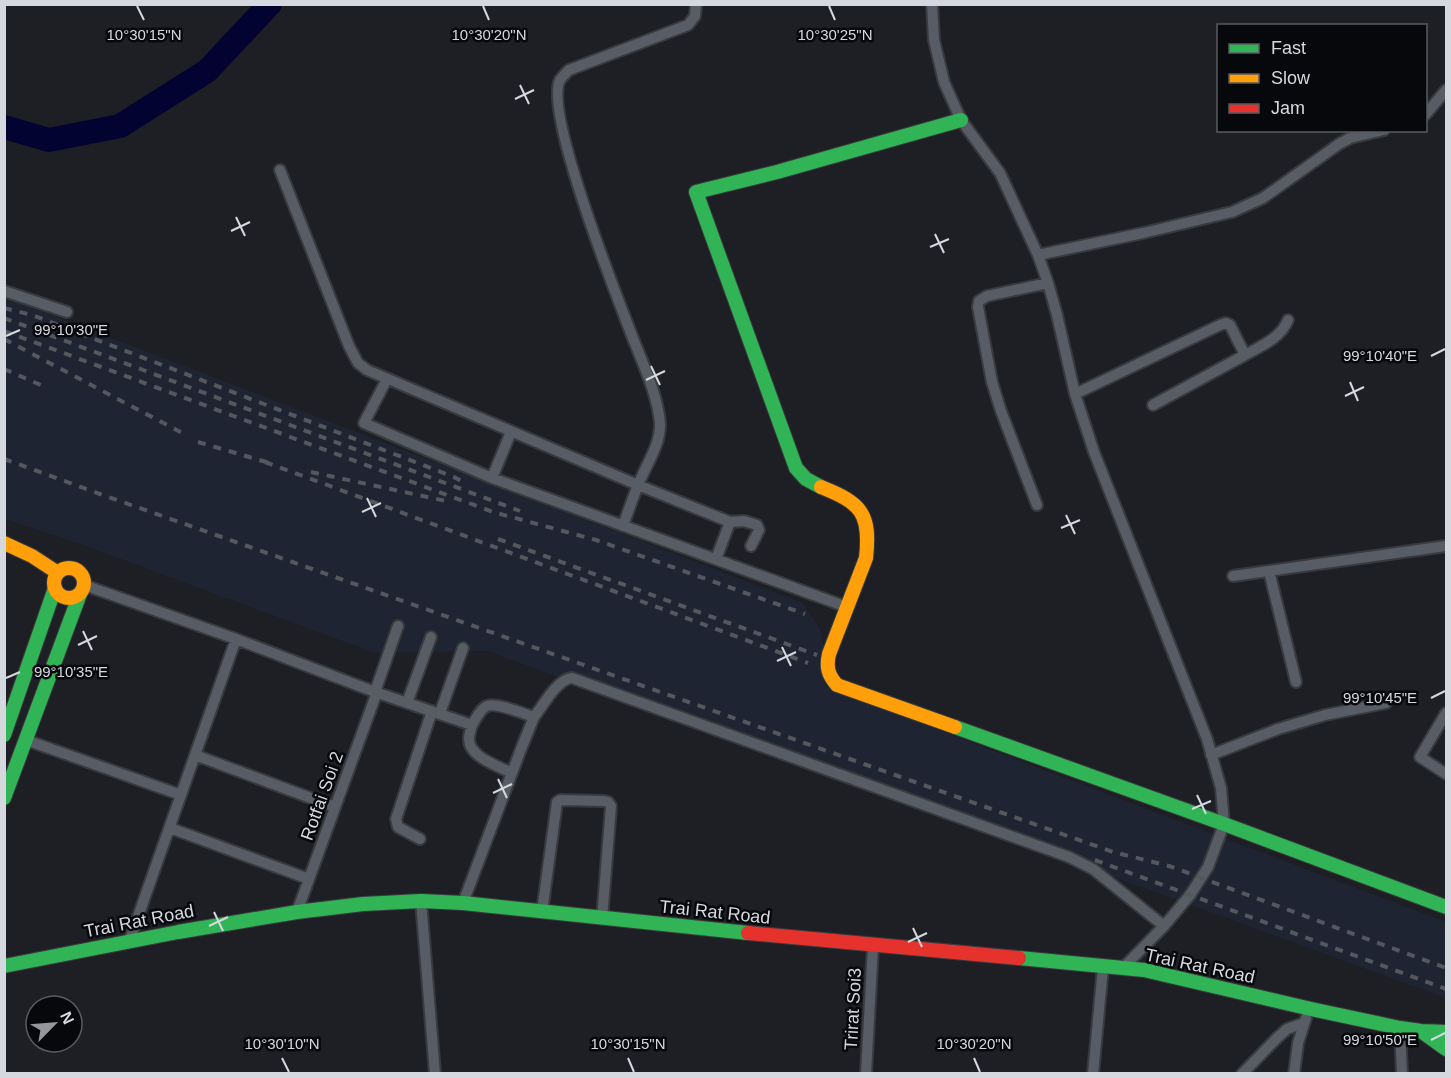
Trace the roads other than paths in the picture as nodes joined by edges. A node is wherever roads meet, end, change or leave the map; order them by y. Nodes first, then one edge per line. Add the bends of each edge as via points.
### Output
1 (696, 4) edge
2 (932, 4) edge
3 (1446, 90) edge
4 (1427, 112) edge
5 (961, 120) junction
6 (1376, 132) edge
7 (280, 170) dead end
8 (1038, 255) junction
9 (1048, 283) junction
10 (4, 291) edge
11 (67, 312) dead end
12 (1288, 320) dead end
13 (1245, 356) junction
14 (387, 379) junction
15 (1075, 394) junction
16 (1153, 405) dead end
17 (511, 432) junction
18 (492, 478) junction
19 (638, 485) junction
20 (1037, 505) dead end
21 (730, 522) junction
22 (623, 526) junction
23 (4, 543) edge
24 (751, 546) dead end
25 (1446, 546) edge
26 (716, 559) junction
27 (1269, 571) junction
28 (58, 573) junction
29 (1233, 576) dead end
30 (55, 588) junction
31 (82, 589) junction
32 (847, 607) junction
33 (398, 626) dead end
34 (431, 637) dead end
35 (236, 639) junction
36 (463, 648) dead end
37 (1296, 682) dead end
38 (376, 692) junction
39 (408, 703) junction
40 (1386, 703) dead end
41 (436, 712) junction
42 (1446, 713) edge
43 (534, 717) junction
44 (472, 725) junction
45 (5, 734) edge
46 (26, 740) junction
47 (195, 755) junction
48 (1211, 755) junction
49 (512, 773) junction
50 (1446, 774) edge
51 (181, 795) junction
52 (4, 798) edge
53 (335, 807) junction
54 (1224, 824) junction
55 (170, 828) junction
56 (420, 839) dead end
57 (309, 879) junction
58 (421, 901) junction
59 (463, 903) junction
60 (1446, 907) edge
61 (297, 912) junction
62 (542, 912) junction
63 (602, 919) junction
64 (1164, 926) junction
65 (129, 942) junction
66 (873, 946) junction
67 (4, 966) edge
68 (1103, 967) junction
69 (1123, 968) junction
70 (1311, 1009) junction
71 (1304, 1023) junction
72 (1400, 1028) junction
73 (1421, 1031) junction
74 (1446, 1032) edge
75 (1446, 1049) edge
76 (435, 1074) edge
77 (866, 1074) edge
78 (1093, 1074) edge
79 (1242, 1074) edge
80 (1294, 1074) edge
81 (1402, 1074) edge

1 - 19 street via 695,16 688,25 569,70 559,81 561,128 569,158 657,405 659,438
2 - 5 street via 934,39 944,82
3 - 4 street
5 - 8 street via 1000,173
5 - 32 street via 696,192 796,468 808,482 848,499 863,516 866,558
6 - 8 street via 1339,144 1263,198 1232,212
7 - 14 street via 349,346 358,363
8 - 9 street
9 - 15 street
9 - 20 street via 987,296 979,301 978,307 992,382
10 - 11 street
12 - 13 street via 1279,335
13 - 15 street via 1226,323
13 - 16 street
14 - 17 street
14 - 18 street via 364,423
15 - 48 street
17 - 18 street
17 - 19 street
18 - 22 street
19 - 21 street
19 - 22 street
21 - 24 street via 744,520 757,525 759,530
21 - 26 street
22 - 26 street
23 - 28 street via 30,553
25 - 27 street
26 - 32 street
27 - 29 street
27 - 37 street
28 - 30 street
28 - 31 street via 74,569 82,575
30 - 31 street via 66,598
30 - 45 street
31 - 35 street
31 - 46 street
32 - 54 street via 826,663 828,677 837,685
33 - 38 street, Rotfai Soi 2
34 - 39 street
35 - 38 street
35 - 47 street
36 - 41 street
38 - 39 street
38 - 53 street, Rotfai Soi 2
39 - 41 street
40 - 48 street via 1278,729
41 - 44 street
41 - 56 street via 396,819 398,827
42 - 50 street via 1420,757
43 - 44 street via 494,704 481,710
43 - 49 street
43 - 64 street via 560,682 572,678 1070,857 1094,869
44 - 49 street via 469,739 475,754
45 - 46 street
46 - 51 street
46 - 52 street
47 - 51 street
47 - 53 street
48 - 54 street via 1221,788
49 - 59 street
51 - 55 street
53 - 57 street, Rotfai Soi 2
54 - 60 street
54 - 64 street via 1208,867 1191,896
55 - 57 street
55 - 65 street
57 - 61 street, Rotfai Soi 2
58 - 59 street, Trai Rat Road
58 - 61 street, Trai Rat Road
58 - 76 street
59 - 62 street, Trai Rat Road
61 - 65 street, Trai Rat Road
62 - 63 street, Trai Rat Road
62 - 63 street via 557,802 604,801 611,806
63 - 66 street, Trai Rat Road
64 - 69 street
65 - 67 street, Trai Rat Road
66 - 68 street, Trai Rat Road
66 - 77 street, Trirat Soi3
68 - 69 street, Trai Rat Road
68 - 78 street
69 - 70 street, Trai Rat Road
70 - 71 street
70 - 72 street, Trai Rat Road
71 - 79 street via 1282,1033
71 - 80 street
72 - 73 street, Trai Rat Road
72 - 81 street
73 - 74 street, Trai Rat Road
73 - 75 street

